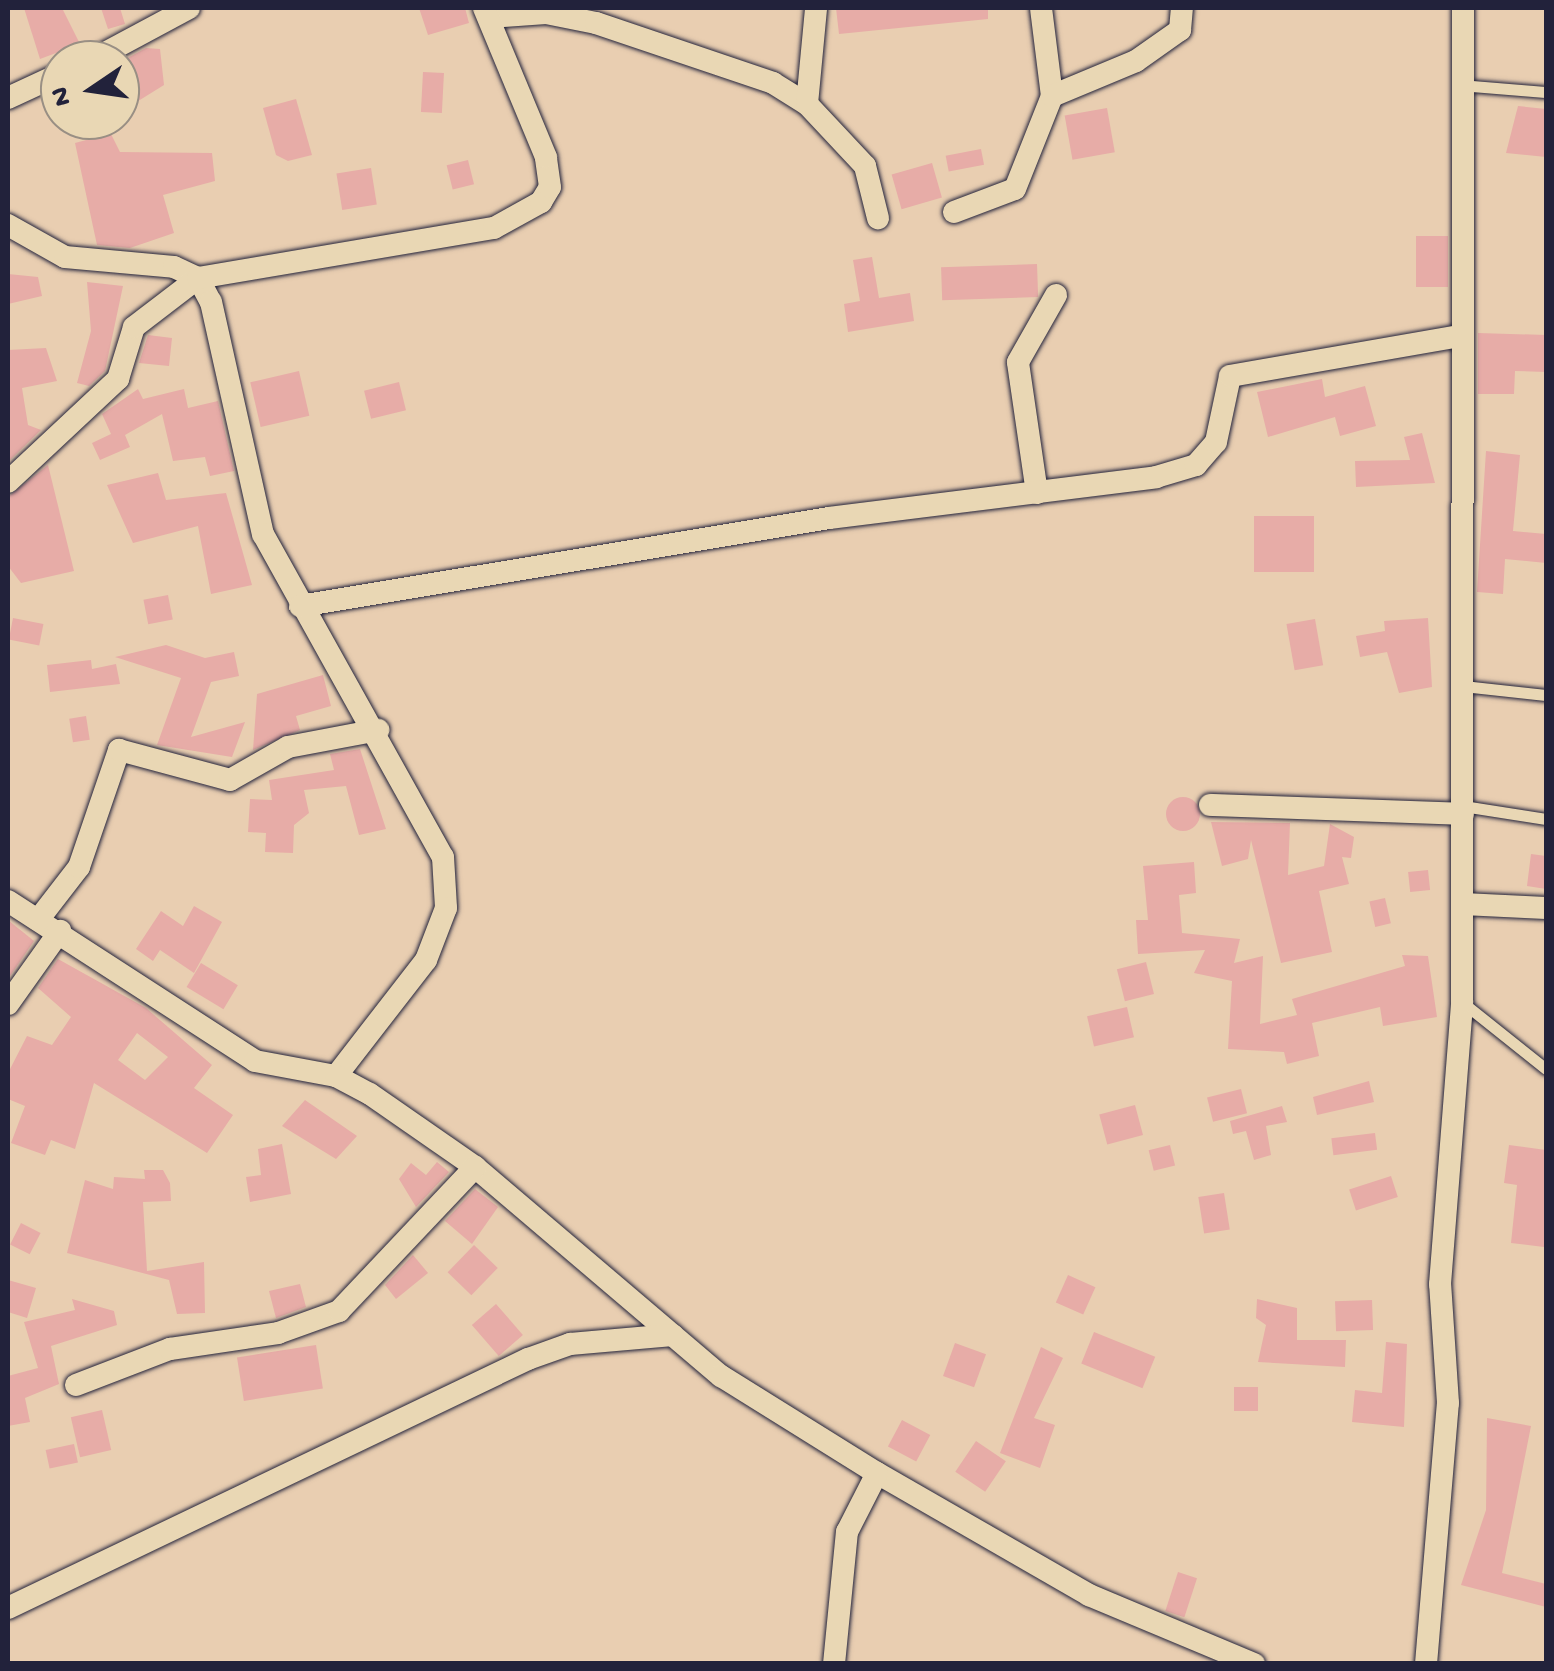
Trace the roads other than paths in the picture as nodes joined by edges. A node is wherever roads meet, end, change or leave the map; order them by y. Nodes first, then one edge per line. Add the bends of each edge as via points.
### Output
1 (189, 8) edge
2 (816, 8) edge
3 (1042, 8) edge
4 (1182, 8) edge
5 (1463, 8) edge
6 (547, 10) edge
7 (486, 12) edge
8 (129, 40) edge
9 (40, 83) edge
10 (1459, 85) junction
11 (1546, 92) edge
12 (1052, 96) junction
13 (8, 98) edge
14 (808, 104) junction
15 (954, 212) dead end
16 (878, 218) dead end
17 (8, 225) edge
18 (198, 278) junction
19 (1056, 295) dead end
20 (1460, 336) junction
21 (8, 482) edge
22 (1037, 493) junction
23 (300, 606) junction
24 (1463, 686) junction
25 (1546, 694) edge
26 (378, 730) junction
27 (1210, 805) dead end
28 (1463, 810) junction
29 (1546, 819) edge
30 (8, 901) edge
31 (1463, 904) junction
32 (1546, 908) edge
33 (38, 920) junction
34 (60, 931) junction
35 (1462, 1002) junction
36 (8, 1004) edge
37 (1546, 1068) edge
38 (336, 1076) junction
39 (474, 1167) junction
40 (673, 1335) junction
41 (76, 1385) dead end
42 (877, 1473) junction
43 (8, 1608) edge
44 (834, 1664) edge
45 (1254, 1664) edge
46 (1426, 1664) edge

1 - 8 street
2 - 14 street
3 - 12 street
4 - 12 street via 1180,30 1136,61
5 - 10 street
6 - 7 street
6 - 14 street via 702,55
7 - 18 street via 546,157 550,188 542,202 494,228
9 - 13 street
10 - 11 lane
10 - 20 street
12 - 15 street via 1015,189
14 - 16 street via 865,166
17 - 18 street via 65,257 174,267
18 - 21 street via 134,327 118,379
18 - 23 street via 212,302 263,534
19 - 22 street via 1018,362
20 - 22 street via 1230,376 1216,442 1196,464
20 - 24 street
22 - 23 street
23 - 26 street
24 - 25 lane
24 - 28 street
26 - 33 street via 288,746 230,780 119,750 80,867
26 - 38 street via 424,811 449,884 426,960
27 - 28 street
28 - 29 lane
28 - 31 street
30 - 33 street
31 - 32 street
31 - 35 street
33 - 34 street
34 - 36 street
34 - 38 street via 255,1061
35 - 37 lane
35 - 46 street via 1440,1284 1448,1403
38 - 39 street
39 - 40 street
39 - 41 street via 339,1311 278,1332 170,1349
40 - 42 street
40 - 43 street via 570,1344 528,1359
42 - 44 street via 847,1532
42 - 45 street via 1089,1595

